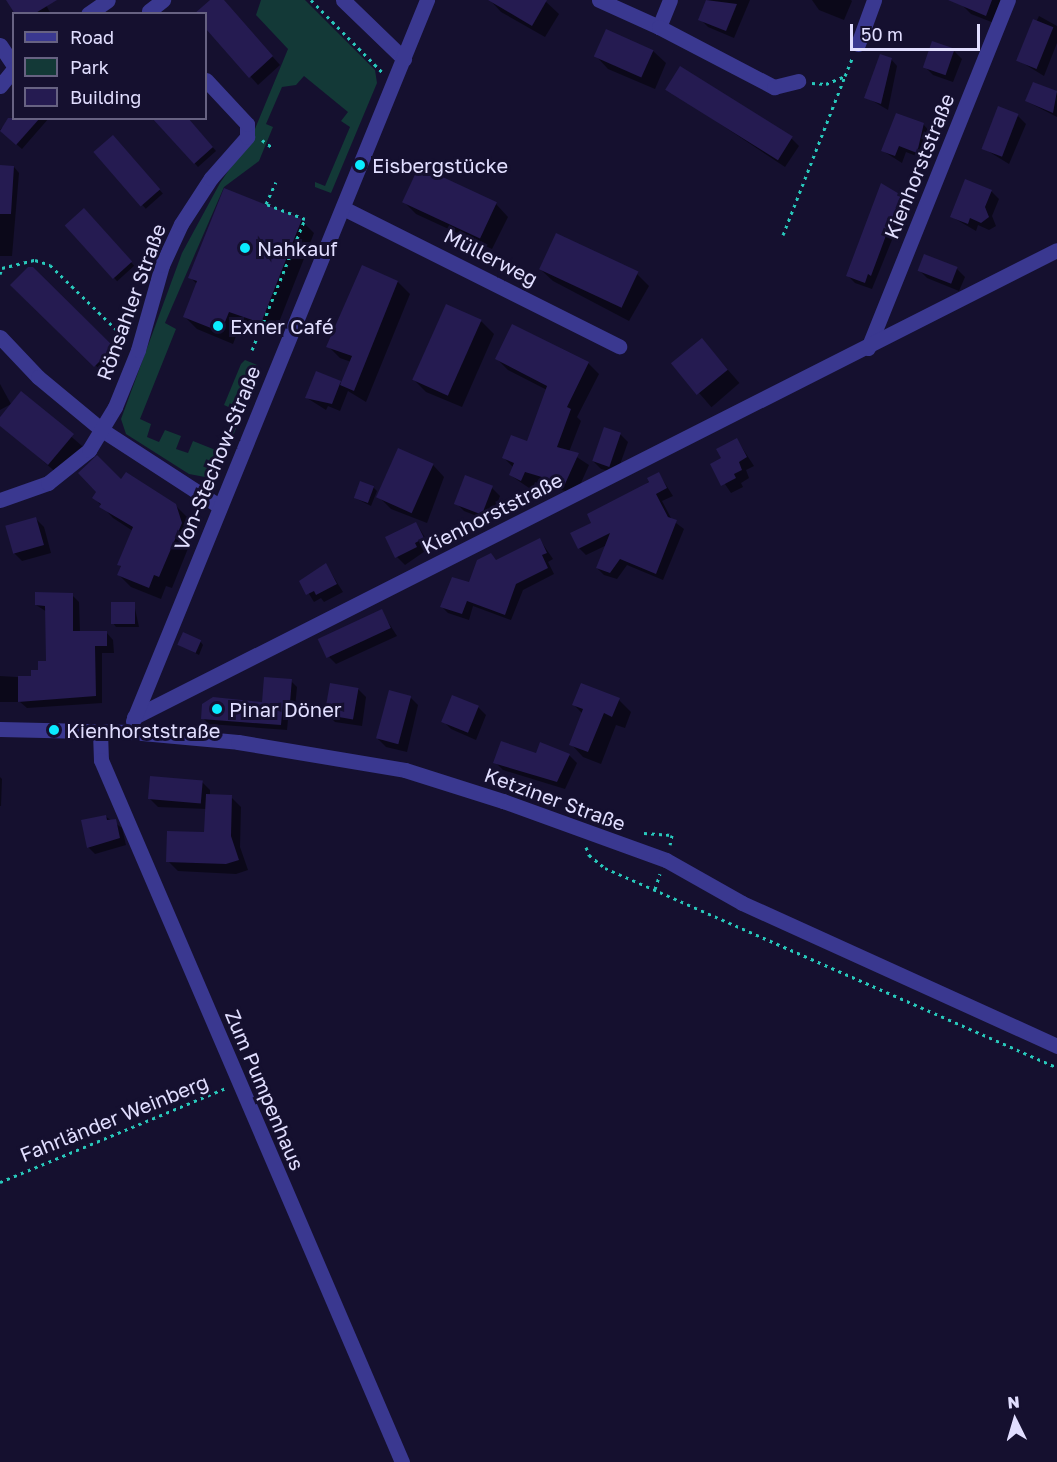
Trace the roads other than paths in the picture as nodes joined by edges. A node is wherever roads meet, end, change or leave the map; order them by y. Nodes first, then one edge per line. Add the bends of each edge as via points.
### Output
1 (108, 0) edge
2 (163, 0) edge
3 (343, 0) edge
4 (427, 0) edge
5 (599, 0) edge
6 (670, 0) edge
7 (874, 0) edge
8 (1008, 0) edge
9 (147, 8) edge
10 (91, 12) edge
11 (659, 27) junction
12 (858, 44) road end
13 (0, 45) edge
14 (404, 59) junction
15 (12, 65) edge
16 (12, 71) edge
17 (207, 81) edge
18 (798, 81) road end
19 (0, 86) edge
20 (343, 208) junction
21 (1057, 250) edge
22 (0, 337) edge
23 (619, 346) dead end
24 (868, 348) junction
25 (102, 430) junction
26 (0, 500) edge
27 (219, 506) junction
28 (134, 717) junction
29 (0, 729) edge
30 (100, 732) junction
31 (131, 732) junction
32 (1057, 1046) edge
33 (402, 1462) edge

1 - 10 street
2 - 9 street
3 - 14 street
4 - 14 street, Von-Stechow-Straße
5 - 11 street
6 - 11 street
7 - 12 street
8 - 24 street, Kienhorststraße
11 - 18 street via 774,87
13 - 15 street
14 - 20 street, Von-Stechow-Straße
16 - 19 street
17 - 25 street, Rönsahler Straße via 249,129 244,143 211,178 181,224 162,265 138,350
20 - 23 street, Müllerweg
20 - 27 street, Von-Stechow-Straße
21 - 24 street, Kienhorststraße
22 - 25 street via 38,377
24 - 28 street, Kienhorststraße
25 - 26 street, Rönsahler Straße via 69,469 48,483
25 - 27 street
27 - 28 street, Von-Stechow-Straße
28 - 31 street, Von-Stechow-Straße
29 - 30 street, Ketziner Straße
30 - 31 street, Ketziner Straße
30 - 33 street, Zum Pumpenhaus via 101,760
31 - 32 street, Ketziner Straße via 281,748 405,770 503,801 666,860 742,903

